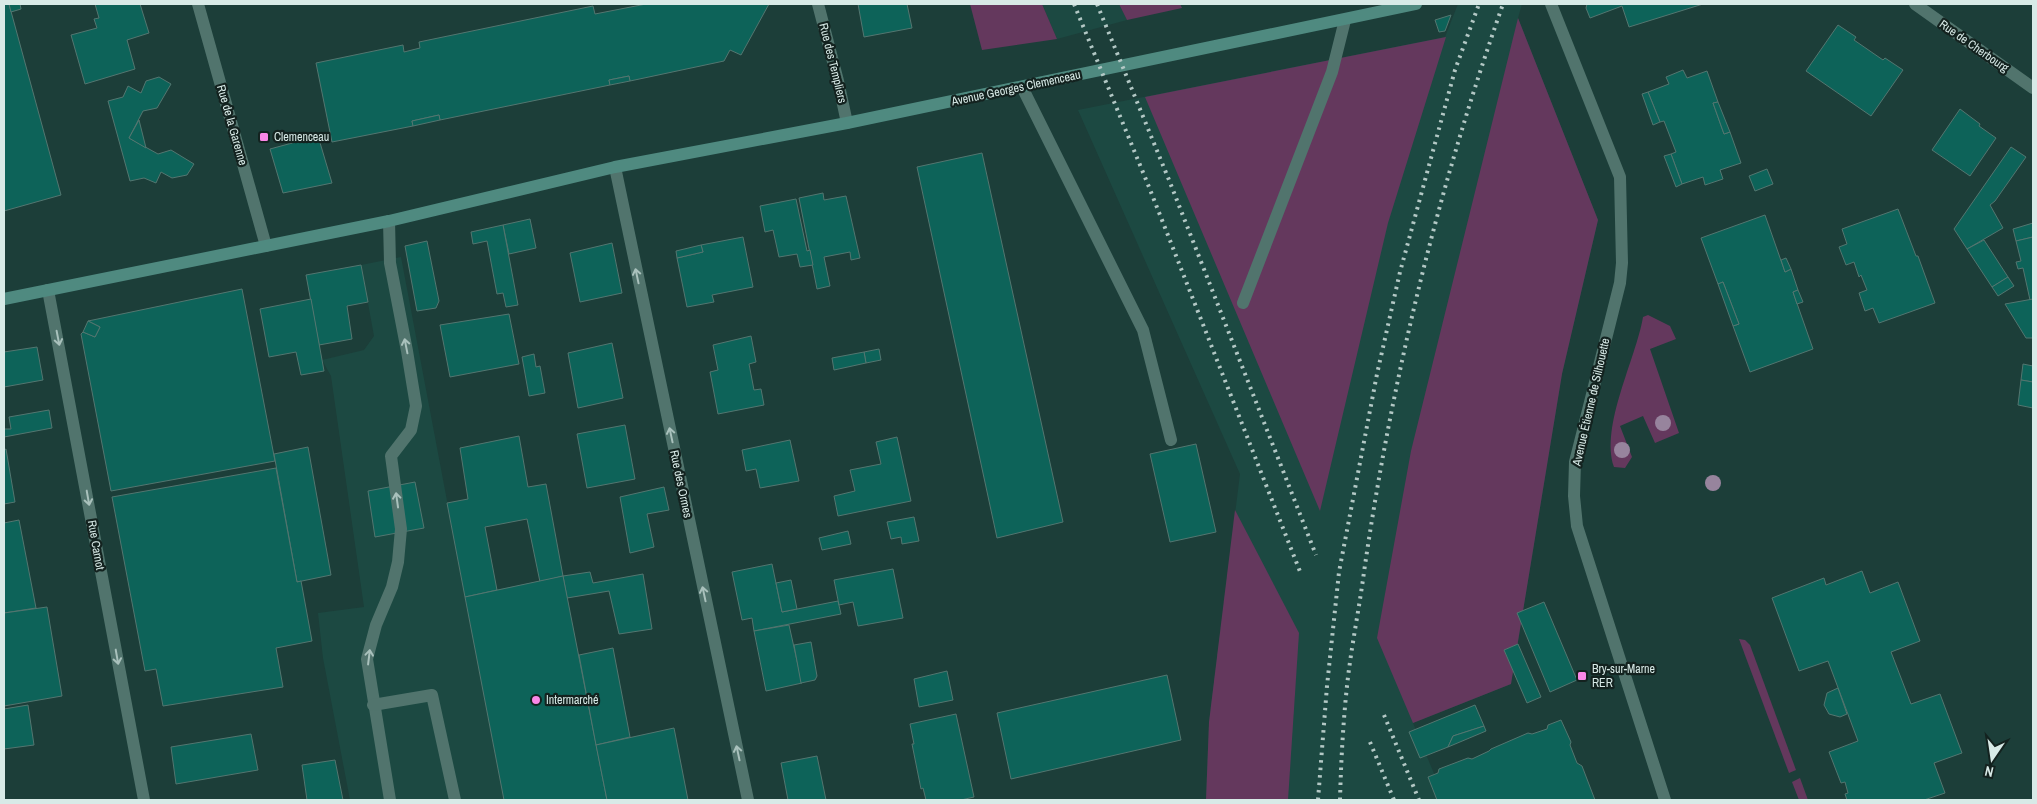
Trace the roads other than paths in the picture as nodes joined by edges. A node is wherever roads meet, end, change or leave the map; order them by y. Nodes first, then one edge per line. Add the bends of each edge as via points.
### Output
1 (198, 4) edge
2 (818, 4) edge
3 (1416, 4) edge
4 (1551, 4) edge
5 (1915, 4) edge
6 (1345, 20) junction
7 (1022, 87) junction
8 (2033, 88) edge
9 (847, 123) junction
10 (615, 167) junction
11 (389, 221) junction
12 (266, 246) junction
13 (48, 290) junction
14 (4, 299) edge
15 (1243, 303) dead end
16 (1171, 440) dead end
17 (374, 705) junction
18 (144, 800) edge
19 (390, 800) edge
20 (455, 800) edge
21 (748, 800) edge
22 (1665, 800) edge

1 - 12 street, Rue de la Garenne
2 - 9 street, Rue des Templiers
3 - 6 main road, Avenue Georges Clemenceau
4 - 22 street, Avenue Étienne de Silhouette via 1620,177 1620,283 1575,462 1577,526
5 - 8 street, Rue de Cherbourg
6 - 7 main road, Avenue Georges Clemenceau
6 - 15 street via 1332,72
7 - 9 main road, Avenue Georges Clemenceau
7 - 16 street via 1143,330
9 - 10 main road, Avenue Georges Clemenceau
10 - 11 main road, Avenue Georges Clemenceau
21 -> 10 street, Rue des Ormes
11 - 12 main road, Avenue Georges Clemenceau
17 -> 11 street via 367,659 376,625 392,587 402,529 391,456 411,430 416,406 390,263
12 - 13 main road, Avenue Georges Clemenceau
13 - 14 main road, Avenue Georges Clemenceau
13 -> 18 street, Rue Carnot
17 - 19 street
17 - 20 street via 432,695

